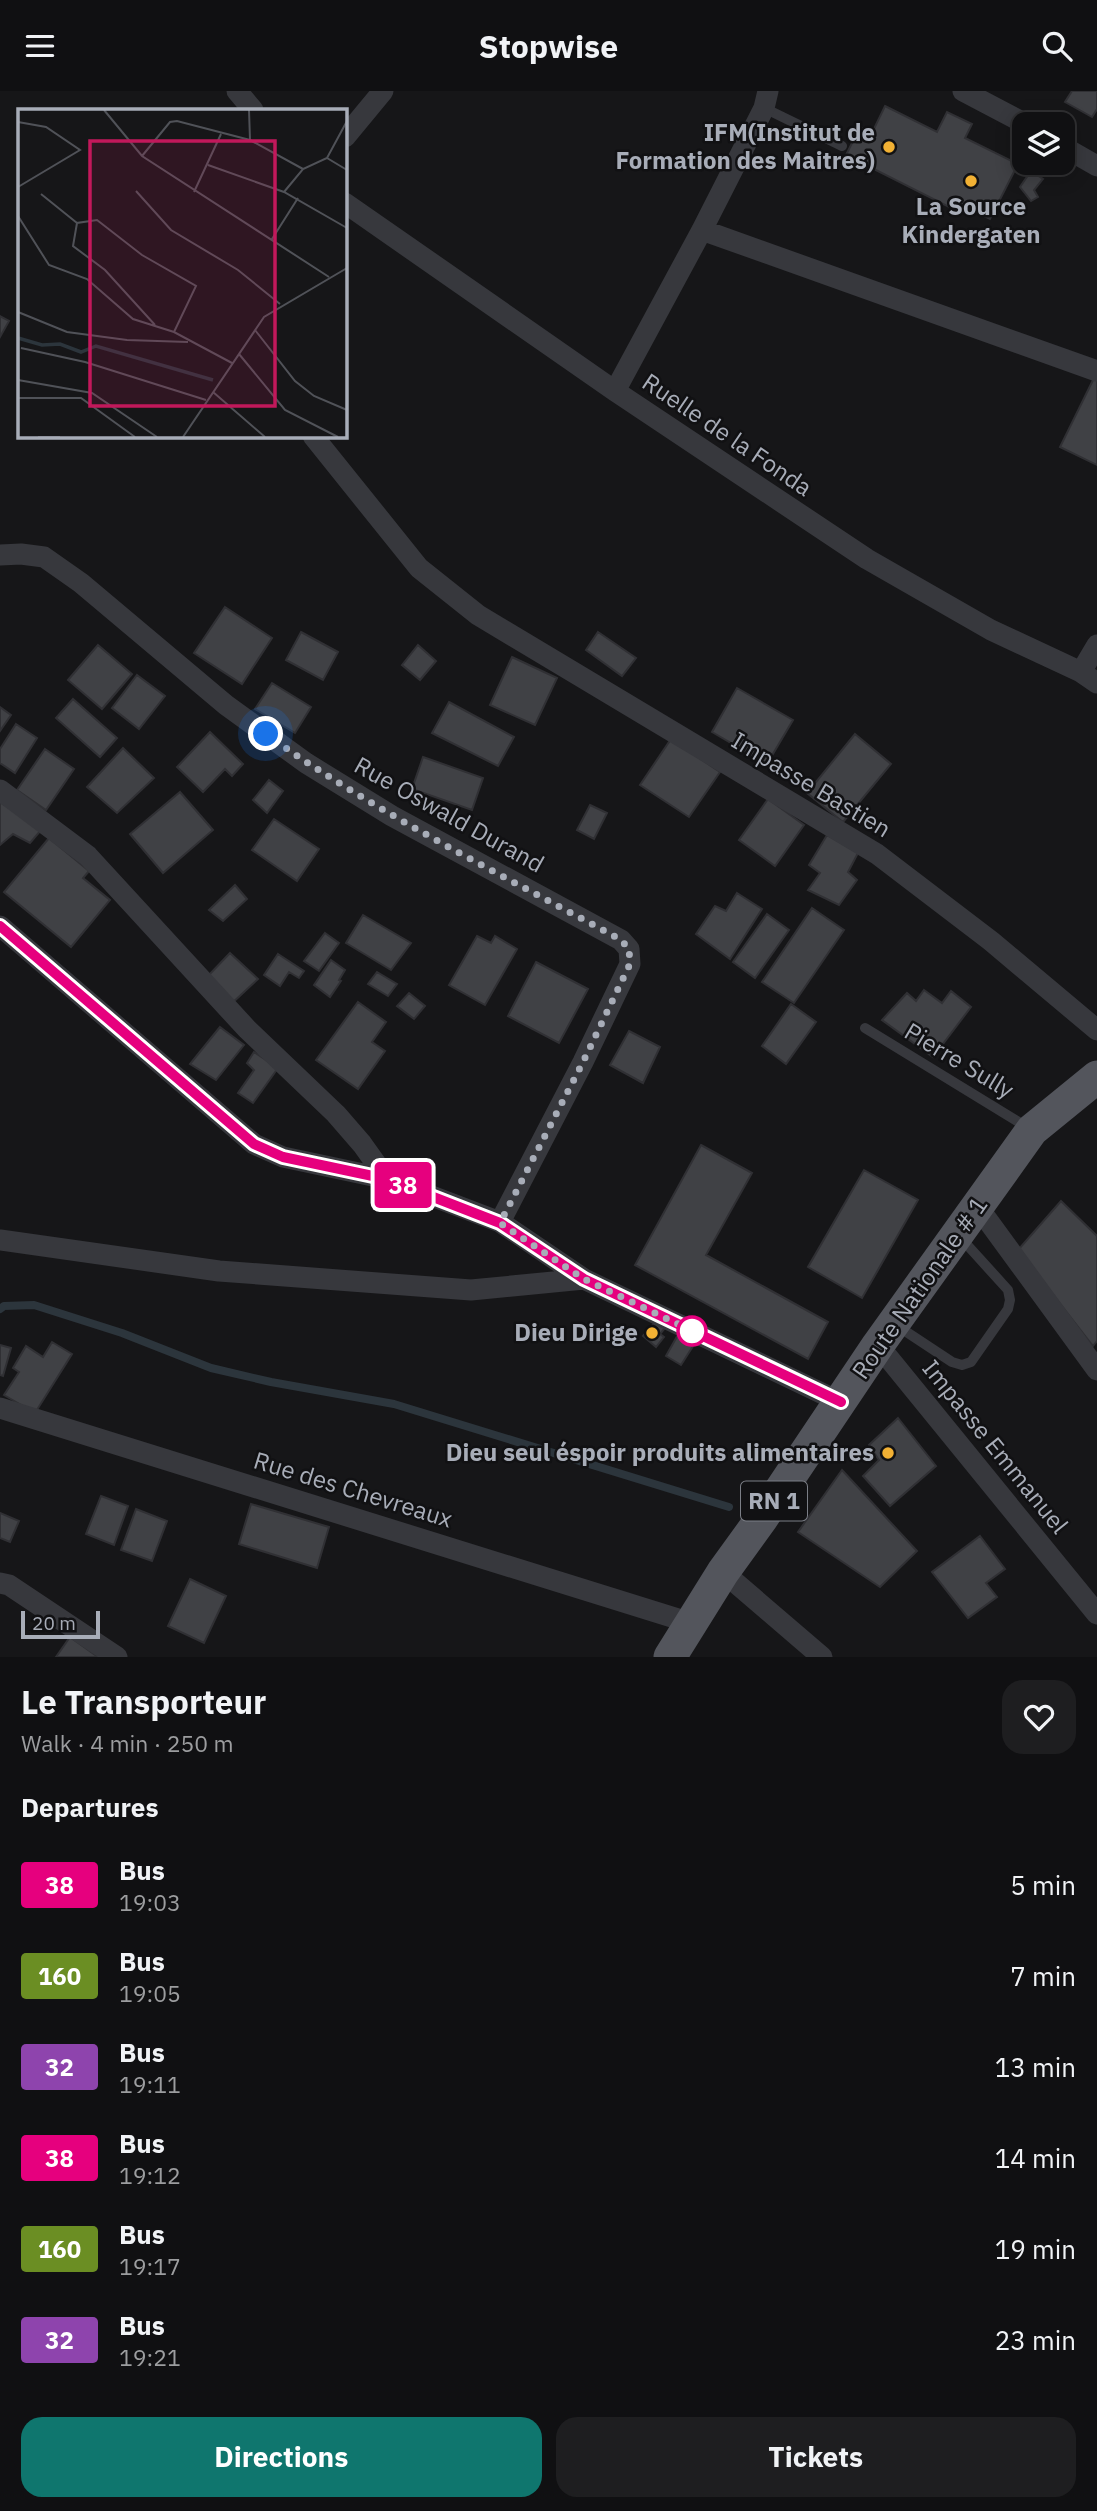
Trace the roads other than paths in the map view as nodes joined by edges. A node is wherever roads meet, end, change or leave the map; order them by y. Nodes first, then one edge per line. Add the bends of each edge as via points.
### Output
1 (237, 91) edge
2 (383, 91) edge
3 (963, 91) edge
4 (766, 99) edge
5 (252, 109) edge
6 (1012, 117) edge
7 (346, 136) edge
8 (842, 146) dead end
9 (1075, 153) edge
10 (1097, 166) edge
11 (346, 204) edge
12 (702, 230) junction
13 (1097, 371) edge
14 (615, 391) junction
15 (314, 437) edge
16 (0, 555) edge
17 (1097, 645) edge
18 (1089, 677) edge
19 (0, 790) edge
20 (0, 926) edge
21 (864, 1028) dead end
22 (1097, 1030) edge
23 (1097, 1077) edge
24 (1032, 1130) junction
25 (387, 1179) junction
26 (978, 1207) junction
27 (500, 1223) junction
28 (958, 1235) junction
29 (0, 1240) edge
30 (584, 1279) junction
31 (886, 1334) junction
32 (1097, 1370) edge
33 (841, 1402) junction
34 (0, 1408) edge
35 (723, 1572) junction
36 (0, 1583) edge
37 (1097, 1614) edge
38 (691, 1623) junction
39 (117, 1657) edge
40 (670, 1657) edge
41 (821, 1657) edge

1 - 5 street
2 - 7 street
3 - 6 street
4 - 8 lane
4 - 12 street
9 - 10 street
11 - 14 street, Ruelle de la Fonda
12 - 13 street
12 - 14 street
14 - 18 street, Ruelle de la Fonda via 867,559 990,630
15 - 22 street, Impasse Bastien via 419,569 478,615 877,854
16 - 27 street, Rue Oswald Durand via 44,557 226,705 306,763 621,940 629,949 630,964
17 - 18 street
19 - 25 street via 88,856 247,1028 345,1124
20 - 25 street via 254,1144 283,1157
21 - 24 lane, Pierre Sully
23 - 24 main road, Route Nationale # 1 / RN 1
24 - 26 main road, Route Nationale # 1 / RN 1
25 - 27 street
26 - 28 main road, Route Nationale # 1 / RN 1
26 - 32 street
27 - 30 street
28 - 31 main road, Route Nationale # 1 / RN 1
28 - 31 lane via 1008,1290 1010,1300 971,1362 952,1362
29 - 30 street via 219,1271 471,1290
30 - 33 street
31 - 33 main road, Route Nationale # 1 / RN 1
31 - 37 street, Impasse Emmanuel
33 - 35 main road, Route Nationale # 1 / RN 1
34 - 38 street, Rue des Chevreaux
35 - 38 main road, Route Nationale # 1 / RN 1
35 - 41 street
36 - 39 street
38 - 40 main road, Route Nationale # 1 / RN 1

